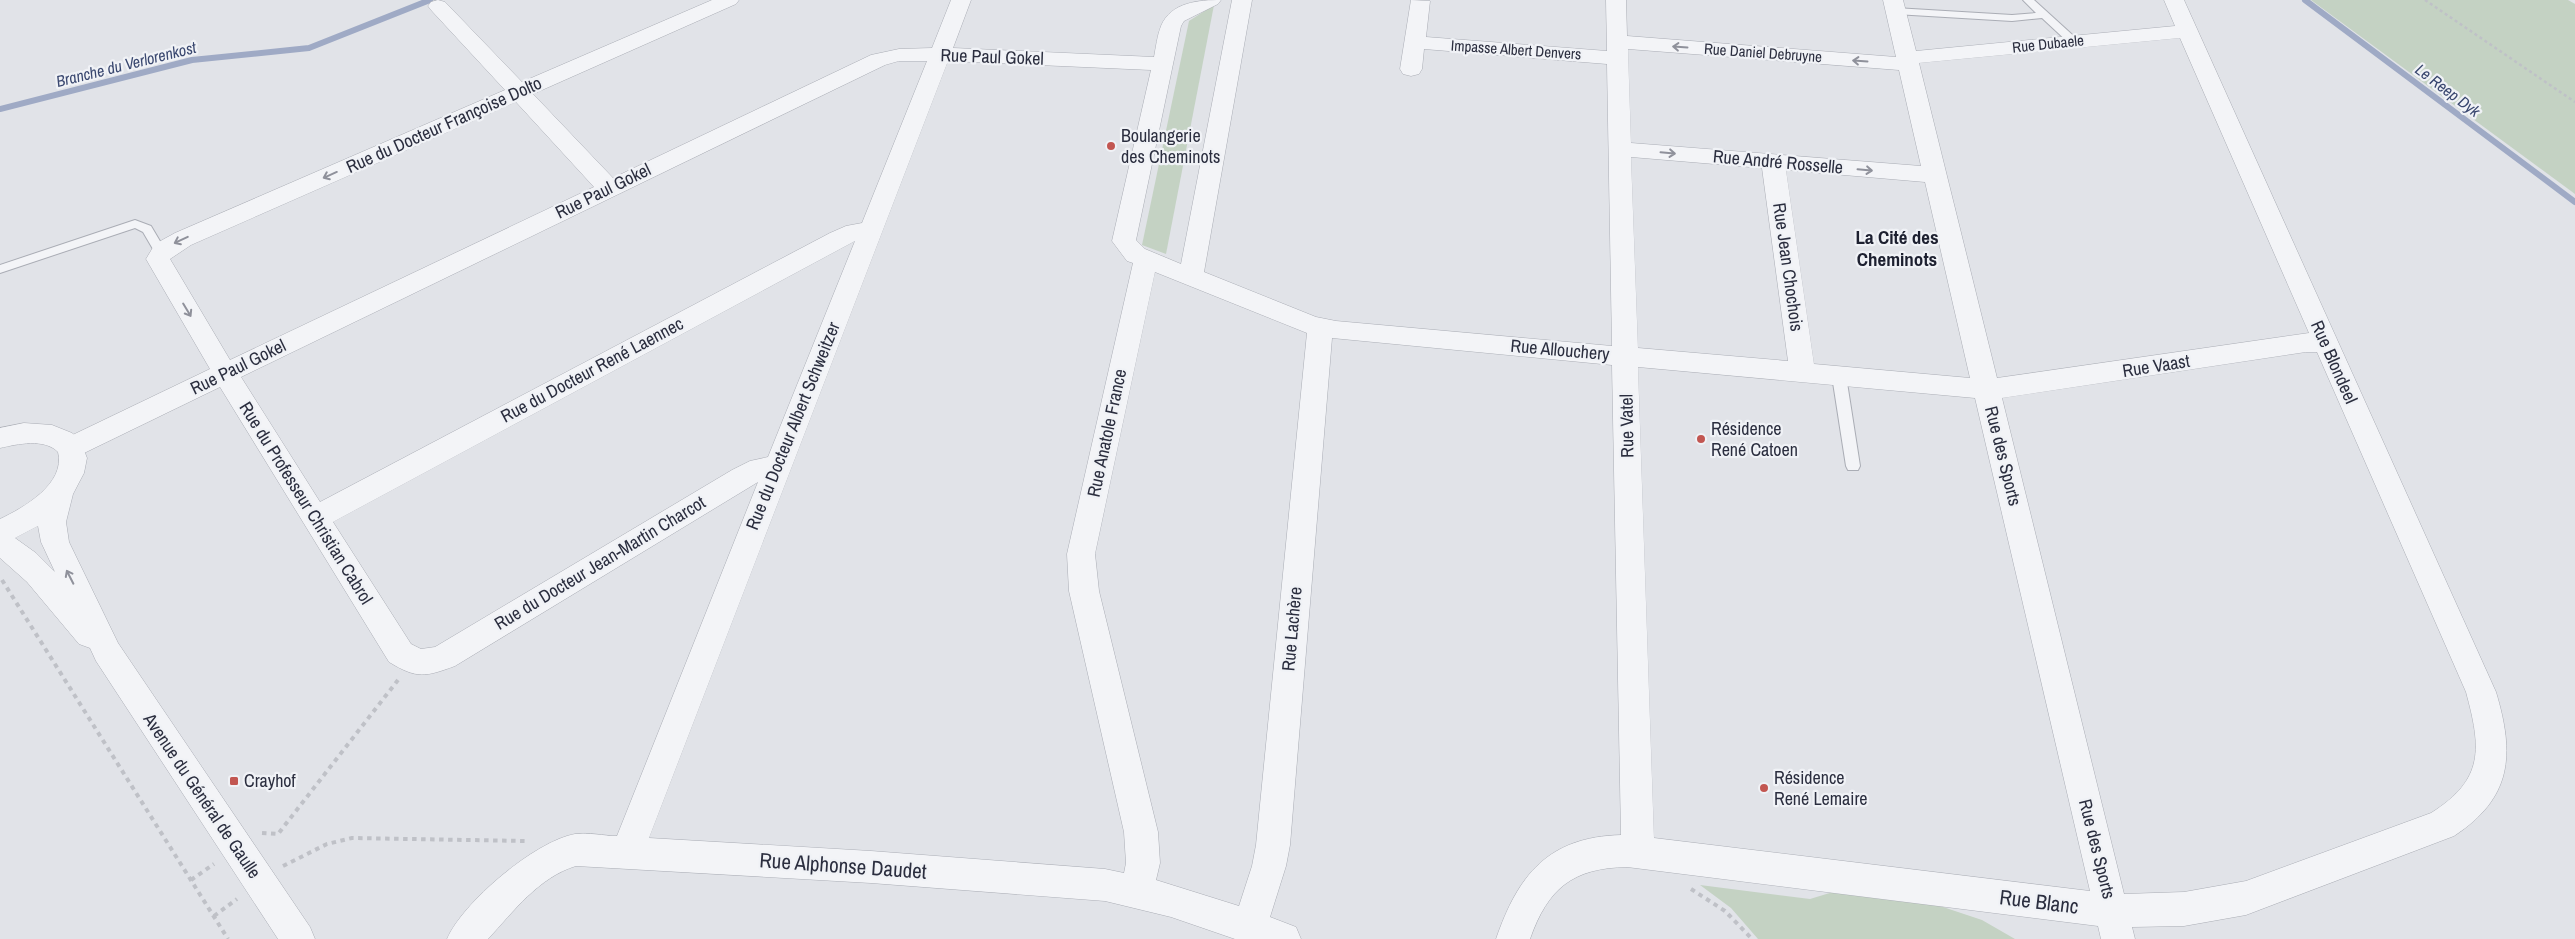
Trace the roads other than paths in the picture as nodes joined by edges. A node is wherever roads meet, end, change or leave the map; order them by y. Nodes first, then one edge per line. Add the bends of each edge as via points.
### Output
1 (729, 0) edge
2 (962, 0) edge
3 (1242, 0) edge
4 (1616, 0) edge
5 (2028, 0) edge
6 (2174, 0) edge
7 (1420, 1) dead end
8 (1202, 2) edge
9 (1894, 5) edge
10 (438, 6) dead end
11 (2045, 16) junction
12 (2189, 31) junction
13 (1415, 42) junction
14 (2074, 42) junction
15 (1618, 50) junction
16 (939, 54) junction
17 (1908, 61) junction
18 (1164, 64) junction
19 (1411, 69) dead end
20 (519, 92) junction
21 (1620, 149) junction
22 (1774, 162) junction
23 (1935, 176) junction
24 (610, 188) junction
25 (870, 231) junction
26 (161, 253) junction
27 (1146, 259) junction
28 (0, 268) edge
29 (1191, 277) junction
30 (1320, 327) junction
31 (2325, 342) junction
32 (1626, 356) junction
33 (1802, 372) junction
34 (225, 373) junction
35 (1839, 376) junction
36 (1986, 389) junction
37 (5, 435) edge
38 (70, 448) junction
39 (1853, 466) dead end
40 (777, 467) junction
41 (60, 490) junction
42 (315, 518) junction
43 (0, 532) edge
44 (0, 544) edge
45 (107, 652) junction
46 (418, 662) joint
47 (2481, 692) joint
48 (627, 853) junction
49 (1638, 853) junction
50 (1137, 891) junction
51 (2115, 925) edge
52 (1248, 927) junction
53 (298, 939) edge
54 (464, 939) edge
55 (1284, 939) edge
56 (1513, 939) edge

1 - 20 street, Rue du Docteur Françoise Dolto
2 - 16 street, Rue du Docteur Albert Schweitzer
3 - 29 street
4 - 15 street, Rue Vatel
5 - 11 lane
6 - 12 street, Rue Blondeel
7 - 13 street
8 - 18 street via 1177,17 1173,23
9 - 11 lane via 2012,18
9 - 17 street, Rue des Sports
10 - 20 street
11 - 14 lane
12 - 14 street, Rue Dubaele
12 - 31 street, Rue Blondeel
13 - 15 street, Impasse Albert Denvers
13 - 19 street
14 - 17 street, Rue Dubaele
17 -> 15 street, Rue Daniel Debruyne
15 - 21 street, Rue Vatel
16 - 18 street, Rue Paul Gokel
16 - 24 street, Rue Paul Gokel via 899,55 868,64
16 - 25 street, Rue du Docteur Albert Schweitzer
17 - 23 street, Rue des Sports
18 - 27 street via 1124,236 1132,252
20 - 24 street
20 -> 26 street, Rue du Docteur Françoise Dolto via 183,239
21 -> 22 street, Rue André Rosselle
21 - 32 street, Rue Vatel
22 -> 23 street, Rue André Rosselle
22 - 33 street, Rue Jean Chochois
23 - 36 street, Rue des Sports
24 - 34 street, Rue Paul Gokel
25 - 40 street, Rue du Docteur Albert Schweitzer
25 - 42 street, Rue du Docteur René Laennec via 854,232 838,239
26 - 28 lane via 147,229 135,224
26 -> 34 street, Rue du Professeur Christian Cabrol via 158,262
27 - 29 street, Rue Allouchery
27 - 50 street, Rue Anatole France via 1081,554 1084,591 1140,832 1143,863
29 - 30 street, Rue Allouchery
30 - 32 street, Rue Allouchery
30 - 52 street, Rue Lachère via 1273,844 1269,866
31 - 36 street, Rue Vaast
31 - 47 street, Rue Blondeel
32 - 33 street, Rue Allouchery
32 - 49 street, Rue Vatel
33 - 35 street, Rue Allouchery
34 - 38 street, Rue Paul Gokel
34 - 42 street, Rue du Professeur Christian Cabrol
35 - 36 street, Rue Allouchery
35 - 39 lane
36 - 51 street, Rue des Sports
37 - 38 street via 36,433 54,436
38 - 41 street via 73,458 71,469
40 - 46 street, Rue du Docteur Jean-Martin Charcot via 751,473 452,652 437,660
40 - 48 street, Rue du Docteur Albert Schweitzer
41 - 43 street via 32,515
45 -> 41 street, Avenue du Général de Gaulle via 55,542 52,522
42 - 46 street, Rue du Professeur Christian Cabrol via 400,653
44 - 45 street, Avenue du Général de Gaulle via 24,560
45 - 53 street, Avenue du Général de Gaulle
47 - 51 street, Rue Blanc via 2492,738 2491,765 2482,790 2455,818 2246,898
48 - 50 street, Rue Alphonse Daudet via 871,866 1083,882
48 - 54 street, Rue Alphonse Daudet via 576,850 550,858 533,870
49 - 51 street, Rue Blanc
49 - 56 street, Rue Blanc via 1605,850 1583,855 1566,864 1535,890 1519,919
50 - 52 street, Rue Alphonse Daudet
52 - 55 street

